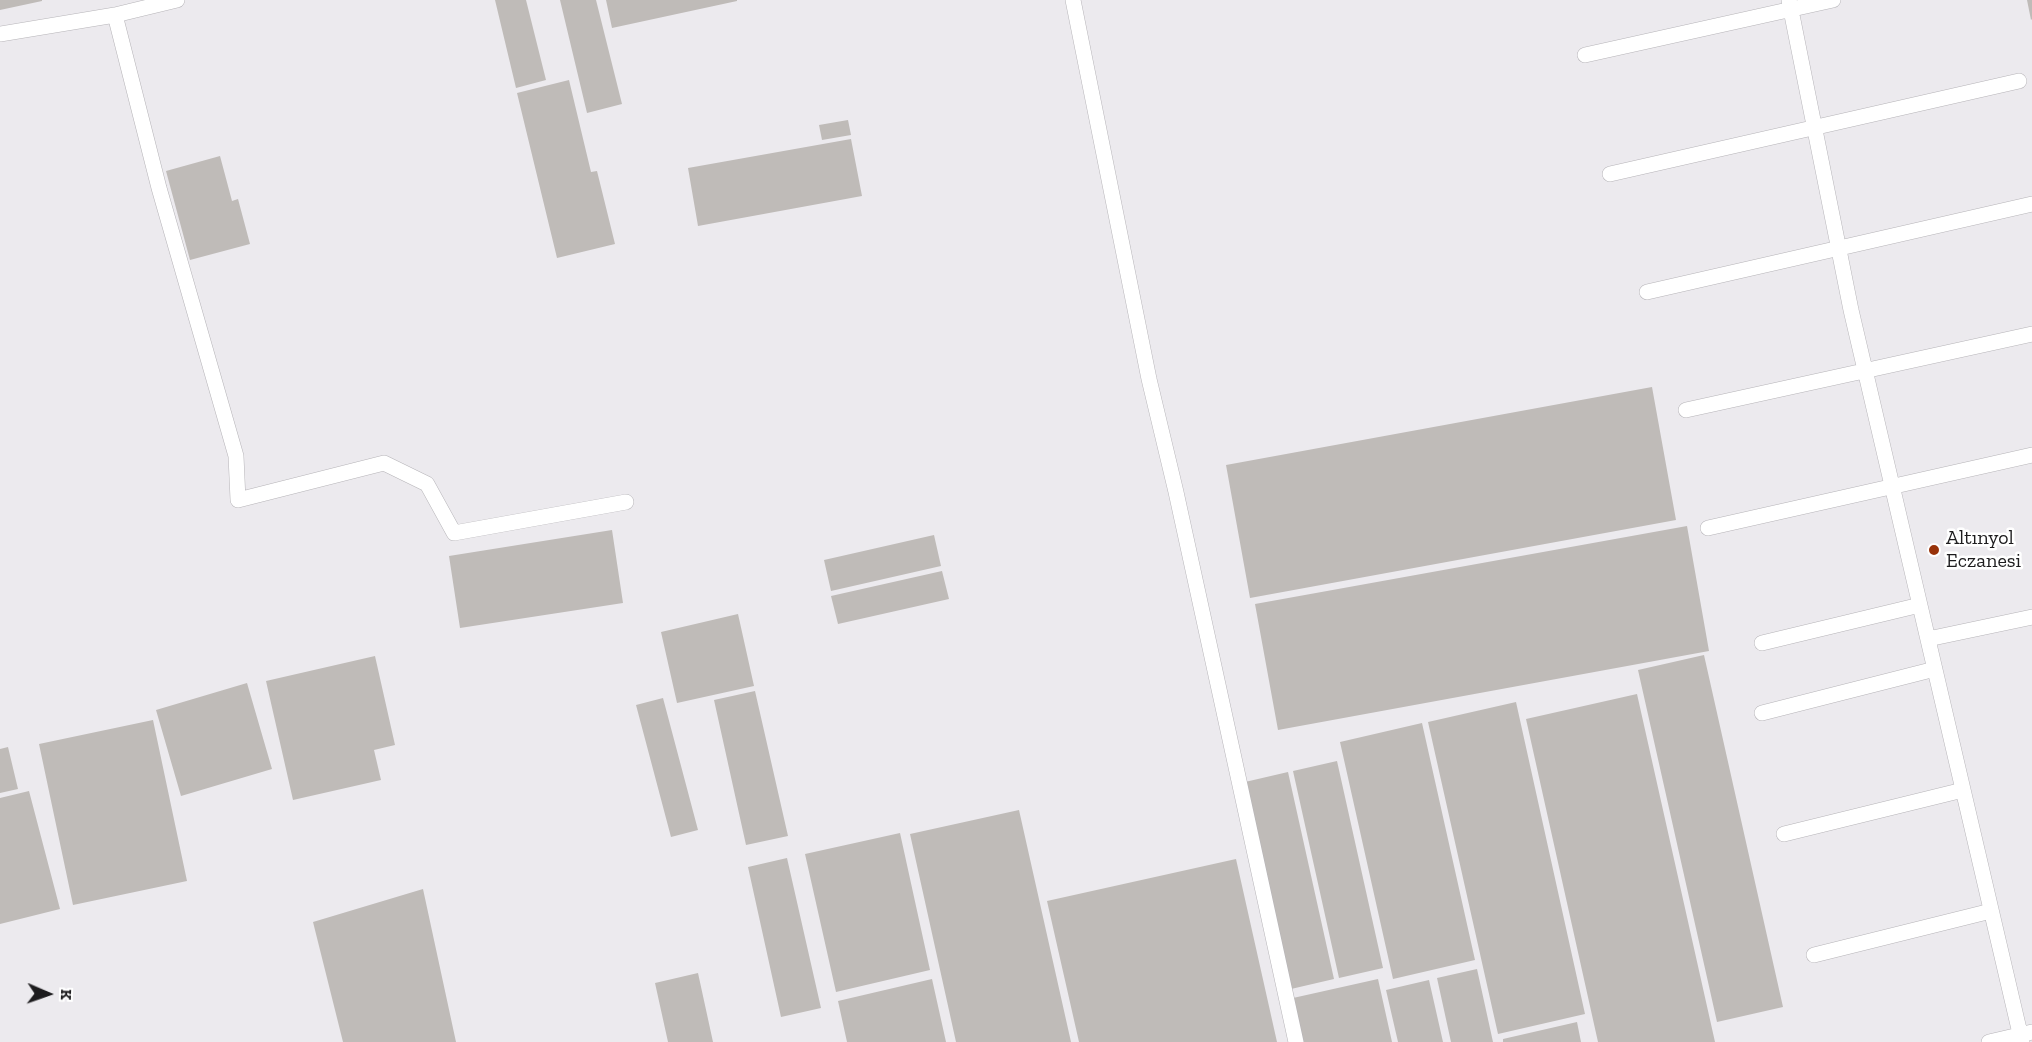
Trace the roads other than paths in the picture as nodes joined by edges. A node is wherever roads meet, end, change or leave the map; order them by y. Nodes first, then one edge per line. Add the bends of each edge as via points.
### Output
1 (177, 0) edge
2 (1073, 0) edge
3 (1833, 0) edge
4 (1790, 5) edge
5 (115, 15) junction
6 (0, 34) edge
7 (1585, 55) dead end
8 (2019, 81) dead end
9 (1815, 128) junction
10 (1610, 174) dead end
11 (2032, 204) edge
12 (1839, 249) junction
13 (1647, 292) dead end
14 (2032, 333) edge
15 (1865, 369) junction
16 (1686, 410) dead end
17 (2032, 456) edge
18 (1893, 489) junction
19 (626, 502) dead end
20 (1708, 528) dead end
21 (1920, 604) junction
22 (2032, 617) edge
23 (1928, 639) junction
24 (1761, 643) dead end
25 (1935, 669) junction
26 (1762, 713) dead end
27 (1963, 790) junction
28 (1784, 834) dead end
29 (1992, 911) junction
30 (1814, 956) dead end
31 (2025, 1036) edge
32 (1296, 1042) edge
33 (1989, 1042) edge

1 - 5 street
2 - 32 street via 1149,379
3 - 4 street
4 - 7 street
4 - 9 street
5 - 6 street
5 - 19 street via 159,188 236,456 238,500 384,463 427,484 454,533
8 - 9 street
9 - 10 street
9 - 12 street
11 - 12 street
12 - 13 street
12 - 15 street
14 - 15 street
15 - 16 street
15 - 18 street
17 - 18 street
18 - 20 street
18 - 21 street
21 - 23 street
21 - 24 street
22 - 23 street
23 - 25 street
25 - 26 street
25 - 27 street
27 - 28 street
27 - 29 street
29 - 30 street
29 - 31 street
31 - 33 street

